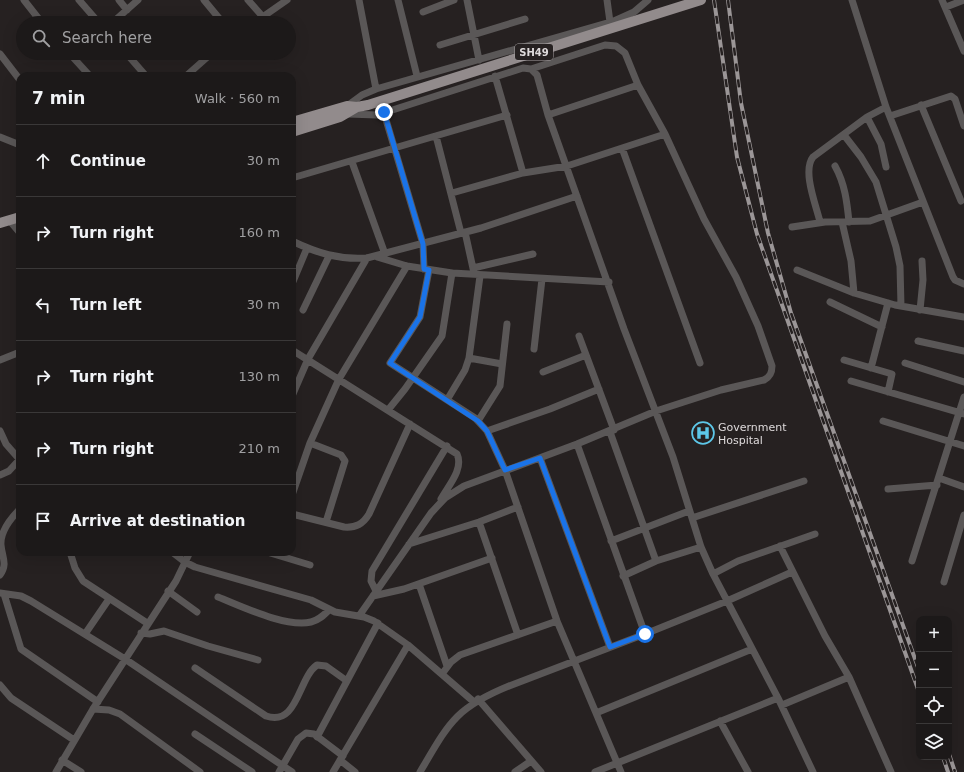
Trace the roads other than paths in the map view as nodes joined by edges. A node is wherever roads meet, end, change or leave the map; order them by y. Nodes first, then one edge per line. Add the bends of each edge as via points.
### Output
1 (24, 0) edge
2 (79, 0) edge
3 (119, 0) edge
4 (138, 0) edge
5 (204, 0) edge
6 (248, 0) edge
7 (286, 0) edge
8 (359, 0) edge
9 (398, 0) edge
10 (454, 0) edge
11 (467, 0) edge
12 (607, 0) edge
13 (648, 0) edge
14 (701, 0) edge
15 (852, 0) edge
16 (942, 0) edge
17 (964, 0) edge
18 (946, 7) junction
19 (127, 10) junction
20 (423, 12) dead end
21 (37, 16) edge
22 (93, 16) edge
23 (120, 16) edge
24 (217, 16) edge
25 (262, 16) edge
26 (264, 16) edge
27 (526, 19) dead end
28 (610, 22) junction
29 (474, 35) junction
30 (440, 45) dead end
31 (964, 51) edge
32 (0, 54) edge
33 (78, 60) edge
34 (132, 60) edge
35 (205, 60) edge
36 (479, 60) junction
37 (532, 69) junction
38 (87, 72) edge
39 (143, 72) edge
40 (192, 72) edge
41 (16, 75) edge
42 (416, 76) junction
43 (495, 76) junction
44 (638, 85) junction
45 (376, 89) junction
46 (886, 106) junction
47 (921, 106) junction
48 (347, 110) junction
49 (384, 112) junction
50 (507, 115) junction
51 (548, 115) junction
52 (890, 116) junction
53 (867, 117) junction
54 (296, 121) edge
55 (964, 126) edge
56 (296, 130) edge
57 (665, 134) junction
58 (844, 135) junction
59 (436, 136) junction
60 (0, 137) edge
61 (16, 143) edge
62 (395, 148) junction
63 (622, 148) junction
64 (352, 162) junction
65 (567, 166) junction
66 (835, 166) dead end
67 (886, 167) dead end
68 (523, 172) junction
69 (296, 177) edge
70 (452, 193) junction
71 (577, 196) junction
72 (961, 201) dead end
73 (923, 202) junction
74 (886, 216) junction
75 (16, 218) edge
76 (5, 222) edge
77 (820, 222) junction
78 (846, 222) junction
79 (792, 228) dead end
80 (16, 231) edge
81 (463, 233) junction
82 (296, 243) edge
83 (423, 244) junction
84 (306, 248) junction
85 (385, 254) junction
86 (533, 254) dead end
87 (329, 256) junction
88 (375, 257) junction
89 (367, 258) junction
90 (922, 261) dead end
91 (407, 266) junction
92 (427, 269) junction
93 (797, 270) dead end
94 (452, 273) junction
95 (476, 273) junction
96 (296, 274) edge
97 (542, 279) junction
98 (609, 282) junction
99 (964, 284) edge
100 (854, 293) junction
101 (830, 302) dead end
102 (888, 303) junction
103 (901, 306) junction
104 (303, 310) dead end
105 (920, 310) junction
106 (964, 317) edge
107 (508, 324) dead end
108 (882, 327) junction
109 (579, 336) dead end
110 (918, 341) dead end
111 (534, 349) dead end
112 (964, 351) edge
113 (296, 352) edge
114 (16, 354) edge
115 (586, 355) junction
116 (469, 358) junction
117 (308, 359) junction
118 (0, 360) edge
119 (844, 360) dead end
120 (700, 363) dead end
121 (905, 363) dead end
122 (502, 364) junction
123 (871, 368) junction
124 (543, 372) dead end
125 (339, 379) junction
126 (412, 379) junction
127 (851, 381) dead end
128 (964, 382) edge
129 (296, 387) edge
130 (599, 389) junction
131 (888, 392) junction
132 (964, 396) edge
133 (447, 400) junction
134 (388, 410) junction
135 (656, 411) junction
136 (962, 414) edge
137 (478, 421) junction
138 (883, 421) dead end
139 (410, 424) junction
140 (0, 431) edge
141 (487, 431) junction
142 (612, 431) junction
143 (310, 443) junction
144 (950, 443) junction
145 (578, 444) junction
146 (447, 446) junction
147 (964, 446) edge
148 (16, 455) edge
149 (540, 458) junction
150 (16, 464) edge
151 (505, 470) junction
152 (0, 475) edge
153 (939, 478) junction
154 (804, 482) dead end
155 (296, 483) edge
156 (937, 485) junction
157 (964, 487) edge
158 (888, 488) dead end
159 (438, 505) junction
160 (518, 507) junction
161 (16, 514) edge
162 (296, 515) edge
163 (691, 515) junction
164 (964, 515) edge
165 (326, 522) junction
166 (479, 522) junction
167 (645, 528) junction
168 (815, 534) dead end
169 (611, 541) junction
170 (409, 544) junction
171 (780, 546) junction
172 (701, 547) junction
173 (71, 556) edge
174 (178, 556) edge
175 (188, 556) edge
176 (280, 556) edge
177 (492, 558) junction
178 (656, 561) junction
179 (912, 561) dead end
180 (186, 562) junction
181 (310, 565) dead end
182 (792, 572) junction
183 (713, 574) junction
184 (0, 575) edge
185 (623, 576) junction
186 (944, 582) dead end
187 (419, 584) junction
188 (168, 591) junction
189 (2, 594) edge
190 (374, 594) junction
191 (218, 597) dead end
192 (109, 599) junction
193 (727, 601) junction
194 (329, 610) junction
195 (197, 612) dead end
196 (359, 616) junction
197 (557, 621) junction
198 (147, 623) junction
199 (378, 623) junction
200 (141, 633) junction
201 (85, 634) junction
202 (645, 634) junction
203 (518, 635) junction
204 (408, 645) junction
205 (610, 647) junction
206 (752, 649) junction
207 (125, 659) junction
208 (258, 660) dead end
209 (573, 661) junction
210 (448, 666) junction
211 (195, 668) dead end
212 (442, 674) junction
213 (849, 677) junction
214 (347, 682) junction
215 (0, 685) edge
216 (778, 698) junction
217 (476, 701) junction
218 (98, 702) junction
219 (782, 705) junction
220 (93, 709) junction
221 (596, 713) junction
222 (720, 721) junction
223 (195, 734) dead end
224 (317, 736) junction
225 (74, 740) junction
226 (342, 758) junction
227 (62, 760) junction
228 (531, 761) junction
229 (616, 763) junction
230 (280, 769) edge
231 (56, 772) edge
232 (81, 772) edge
233 (200, 772) edge
234 (252, 772) edge
235 (292, 772) edge
236 (333, 772) edge
237 (355, 772) edge
238 (420, 772) edge
239 (515, 772) edge
240 (541, 772) edge
241 (594, 772) edge
242 (621, 772) edge
243 (748, 772) edge
244 (814, 772) edge
245 (891, 772) edge

1 - 21 street
2 - 22 street
3 - 19 street
4 - 19 street
5 - 24 street
6 - 25 street
7 - 26 street
8 - 45 street
9 - 42 street
10 - 20 street
11 - 29 street
12 - 28 street
13 - 28 street via 634,12
14 - 48 main road, SH49
15 - 46 street
16 - 18 street
17 - 18 street
18 - 31 street
19 - 23 street
27 - 29 street
28 - 36 street
29 - 30 street
29 - 36 street
32 - 41 street
33 - 38 street
34 - 39 street
35 - 40 street
36 - 42 street
37 - 43 street via 523,68
37 - 44 street via 612,44 625,53
37 - 51 street via 537,75
42 - 45 street
43 - 49 street
43 - 50 street
44 - 51 street
44 - 57 street
45 - 48 street via 362,95
46 - 52 street
46 - 53 street
47 - 52 street
47 - 55 street via 951,96 955,99
47 - 72 street
48 - 49 street via 364,116
48 - 54 main road, SH49
48 - 56 main road, SH49
49 - 62 street
50 - 59 street
50 - 68 street
51 - 65 street
52 - 73 street
53 - 58 street
53 - 67 street via 881,144
57 - 63 street
57 - 135 street via 704,219 736,277 758,326 772,370 764,380 721,390
58 - 74 street via 873,177
58 - 77 street via 813,157 808,166
59 - 62 street
59 - 70 street
60 - 61 street
62 - 64 street
62 - 83 street
63 - 65 street
63 - 120 street
64 - 69 street
64 - 85 street
65 - 68 street
65 - 71 street
66 - 78 street via 847,197
68 - 70 street
70 - 81 street
71 - 81 street
71 - 98 street
73 - 74 street
73 - 99 street via 953,277
74 - 78 street via 870,221
74 - 103 street via 900,266
75 - 76 main road
76 - 80 street
77 - 78 street
77 - 79 street
78 - 100 street
81 - 83 street
81 - 95 street
82 - 84 street
83 - 85 street
83 - 92 street
84 - 87 street
84 - 96 street
85 - 88 street
86 - 95 street
87 - 89 street
87 - 104 street
88 - 89 street
88 - 91 street
89 - 117 street
90 - 105 street
91 - 92 street
91 - 125 street
92 - 94 street
92 - 126 street via 420,317 390,363
93 - 100 street
94 - 95 street
94 - 126 street via 442,336
95 - 97 street
95 - 116 street
97 - 98 street
97 - 111 street
98 - 135 street
100 - 102 street
101 - 108 street
102 - 103 street
102 - 108 street
103 - 105 street
105 - 106 street
107 - 122 street
108 - 123 street
109 - 115 street
110 - 112 street
113 - 117 street
114 - 118 street
115 - 124 street
115 - 130 street
116 - 122 street
116 - 133 street
117 - 125 street
117 - 129 street
119 - 123 street
121 - 128 street
122 - 137 street via 500,386
123 - 131 street via 892,374
125 - 134 street
125 - 143 street
126 - 133 street
126 - 134 street
127 - 131 street
130 - 141 street
130 - 142 street
131 - 136 street
132 - 136 street
133 - 137 street
134 - 139 street
135 - 142 street
135 - 163 street via 674,457
136 - 144 street
137 - 141 street
138 - 144 street
139 - 146 street
139 - 165 street via 365,520 352,528
140 - 148 street via 6,444
141 - 151 street
142 - 145 street
142 - 167 street
143 - 155 street
143 - 165 street via 341,455 345,460
144 - 147 street
144 - 153 street
145 - 149 street
145 - 169 street
146 - 159 street via 457,454 460,464
146 - 190 street via 372,571
149 - 151 street
149 - 205 street
150 - 152 street
151 - 159 street via 455,490
151 - 160 street
153 - 156 street
153 - 157 street
154 - 163 street
156 - 158 street
156 - 179 street
159 - 170 street
160 - 166 street
160 - 197 street
161 - 184 street via 3,533 1,544 5,566
162 - 165 street
163 - 167 street
163 - 172 street
164 - 186 street
166 - 170 street
166 - 177 street
167 - 169 street
167 - 178 street
168 - 171 street
169 - 185 street
170 - 190 street
171 - 182 street
171 - 183 street via 738,561
172 - 178 street
172 - 183 street
173 - 192 street via 78,576
174 - 180 street
175 - 180 street
176 - 181 street
177 - 187 street
177 - 203 street
178 - 185 street
180 - 188 street
180 - 194 street via 202,569 311,600
182 - 193 street
182 - 213 street
183 - 193 street
185 - 202 street
187 - 190 street via 390,593
187 - 210 street
188 - 195 street
188 - 198 street
189 - 201 street via 25,597
189 - 218 street via 21,649
190 - 196 street
191 - 194 street via 256,612 296,623 317,620
192 - 198 street
192 - 201 street
193 - 202 street
193 - 206 street
194 - 196 street
196 - 199 street
197 - 203 street
197 - 209 street
198 - 200 street
199 - 204 street
199 - 214 street
200 - 207 street
200 - 208 street via 164,631
201 - 207 street
202 - 205 street
203 - 210 street via 460,655
204 - 212 street
204 - 226 street
205 - 209 street
206 - 216 street
206 - 221 street
207 - 218 street
207 - 230 street
209 - 217 street
209 - 221 street
210 - 212 street
211 - 214 street via 266,716 277,718 290,710 310,671 317,665 326,666
212 - 217 street
213 - 219 street
213 - 245 street
214 - 224 street
215 - 225 street via 11,698
216 - 219 street
216 - 222 street
217 - 228 street
217 - 238 street via 455,717 447,727
218 - 220 street
219 - 244 street
220 - 225 street
220 - 233 street via 116,712
221 - 229 street
222 - 229 street
222 - 243 street
223 - 234 street
224 - 226 street
224 - 230 street via 311,733 302,735
225 - 227 street
226 - 236 street
226 - 237 street
227 - 231 street
227 - 232 street
228 - 239 street
228 - 240 street
229 - 241 street
229 - 242 street
230 - 235 street

